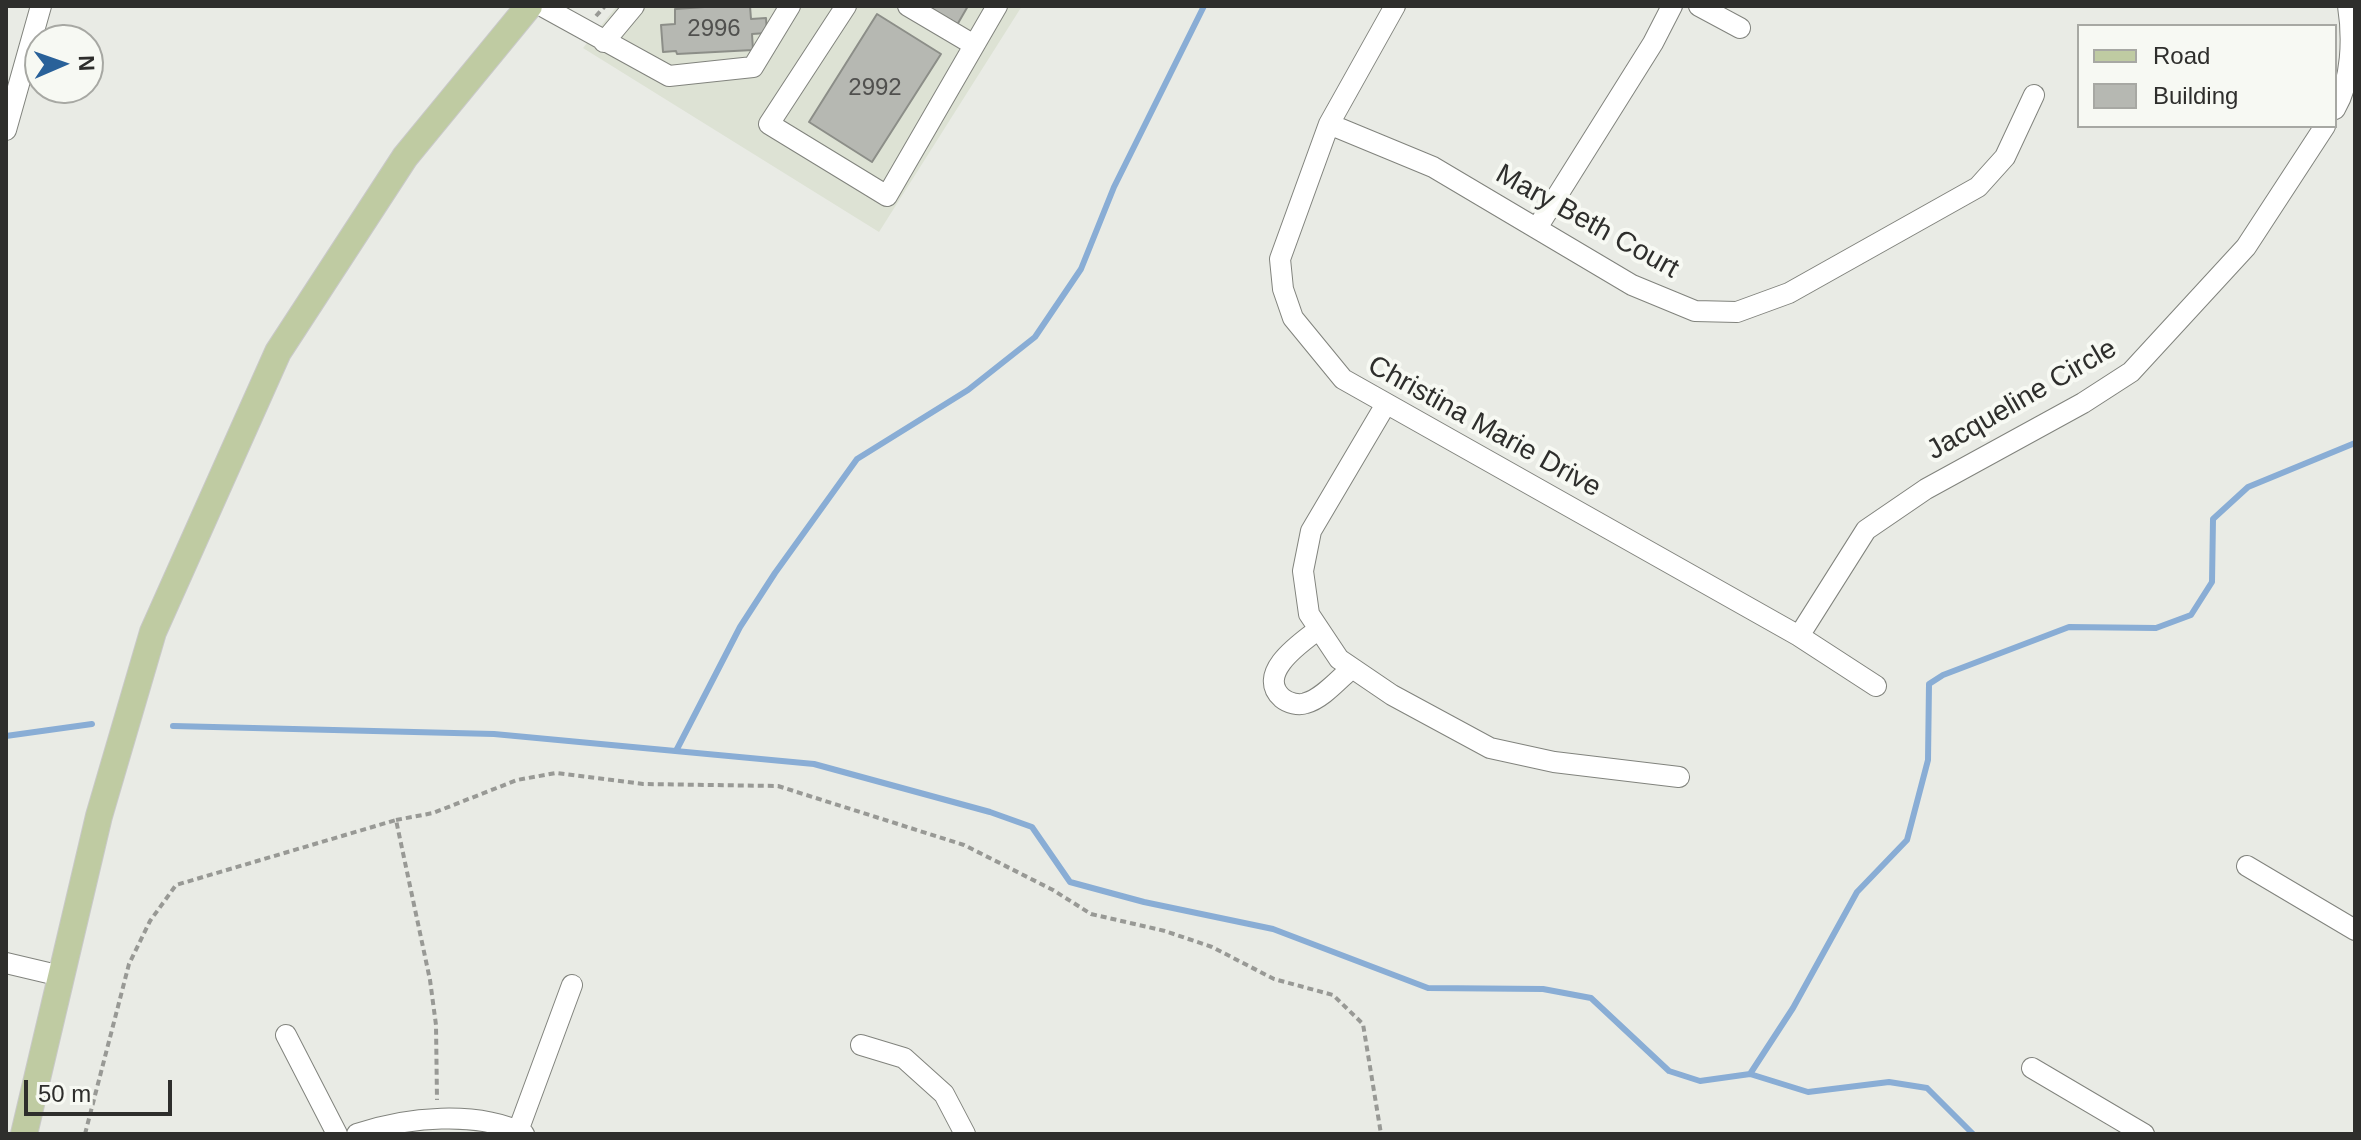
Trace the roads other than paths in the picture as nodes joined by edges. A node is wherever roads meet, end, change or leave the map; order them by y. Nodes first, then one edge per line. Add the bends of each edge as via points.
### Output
1 (41, 6) edge
2 (529, 6) edge
3 (542, 6) edge
4 (634, 6) edge
5 (790, 6) edge
6 (846, 6) edge
7 (908, 6) edge
8 (997, 6) edge
9 (1395, 6) edge
10 (1672, 6) edge
11 (1699, 6) edge
12 (2351, 19) edge
13 (1740, 28) dead end
14 (604, 42) junction
15 (974, 45) junction
16 (2034, 95) dead end
17 (2337, 105) edge
18 (1329, 124) junction
19 (2324, 128) edge
20 (6, 130) edge
21 (1537, 228) junction
22 (1386, 404) junction
23 (1319, 629) junction
24 (1799, 636) junction
25 (1352, 668) junction
26 (1876, 686) dead end
27 (1679, 777) dead end
28 (2247, 866) dead end
29 (2355, 930) edge
30 (6, 963) edge
31 (61, 976) junction
32 (572, 985) dead end
33 (286, 1035) dead end
34 (861, 1045) dead end
35 (2032, 1068) dead end
36 (521, 1132) edge
37 (24, 1134) edge
38 (337, 1134) edge
39 (357, 1134) edge
40 (965, 1134) edge
41 (2144, 1134) edge

1 - 20 street
2 - 31 main road via 405,157 278,352 153,632 99,816
3 - 14 street
4 - 14 street
5 - 14 street via 753,67 669,76
6 - 15 street via 769,124 887,196
7 - 15 street
8 - 15 street
9 - 18 street, Christina Marie Drive
10 - 21 street
11 - 13 street
12 - 17 street via 2350,61
16 - 21 street, Mary Beth Court via 2005,157 1978,187 1789,293 1737,312 1695,311 1632,285
18 - 21 street, Mary Beth Court via 1433,167
18 - 22 street, Christina Marie Drive via 1280,259 1283,289 1293,318 1343,379
19 - 24 street, Jacqueline Circle via 2246,247 2131,372 1926,489 1866,530
22 - 23 street via 1311,531 1303,571 1309,614
22 - 24 street, Christina Marie Drive
23 - 25 street via 1339,659
23 - 25 street via 1285,657 1274,682 1279,694 1296,704 1307,703
24 - 26 street, Christina Marie Drive
25 - 27 street via 1490,748 1554,762
28 - 29 street
30 - 31 street
31 - 37 main road
32 - 36 street
33 - 38 street
34 - 40 street via 904,1058 944,1094
35 - 41 street
36 - 39 street via 472,1120 423,1118

